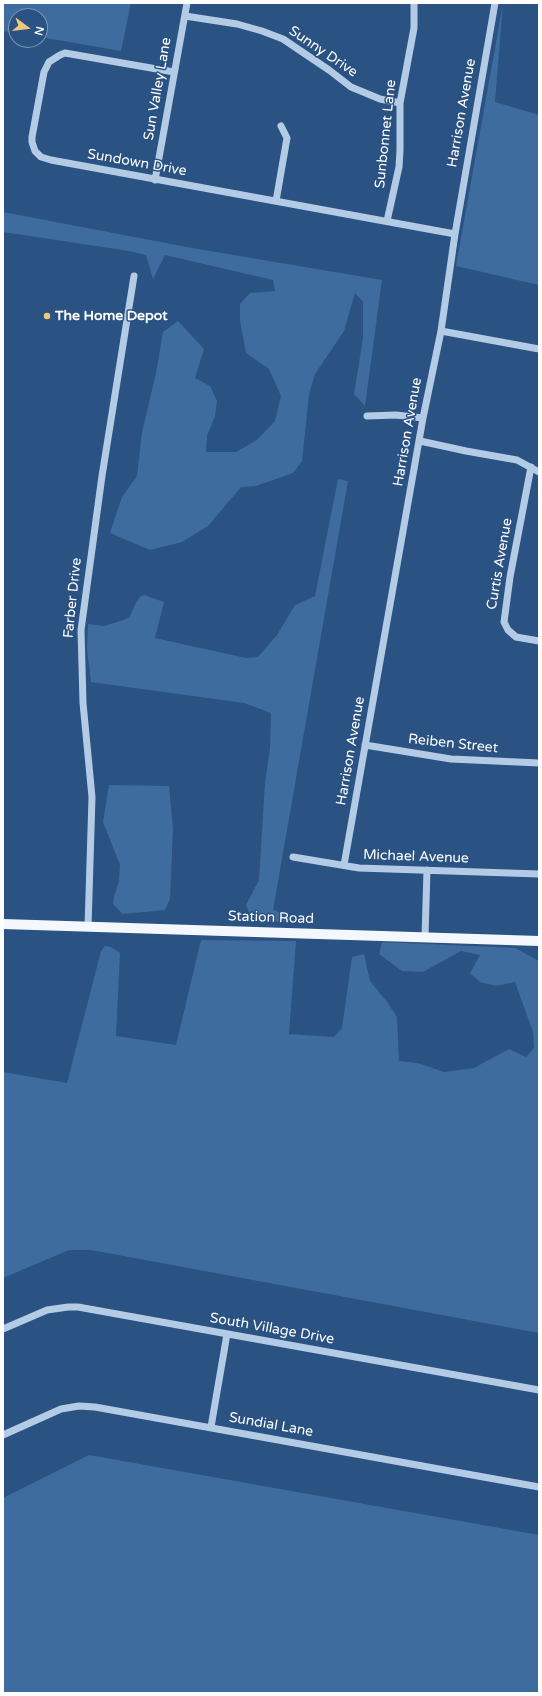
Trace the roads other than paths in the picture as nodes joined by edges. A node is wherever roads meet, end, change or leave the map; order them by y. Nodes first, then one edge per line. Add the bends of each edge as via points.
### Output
1 (187, 3) edge
2 (414, 3) edge
3 (495, 3) edge
4 (185, 16) junction
5 (174, 72) junction
6 (400, 103) junction
7 (281, 126) dead end
8 (155, 180) junction
9 (276, 200) junction
10 (387, 221) junction
11 (454, 234) junction
12 (134, 276) dead end
13 (441, 331) junction
14 (539, 349) edge
15 (367, 416) dead end
16 (424, 418) junction
17 (420, 441) junction
18 (532, 467) junction
19 (539, 472) edge
20 (539, 641) edge
21 (365, 745) junction
22 (539, 763) edge
23 (293, 857) dead end
24 (344, 865) junction
25 (427, 870) junction
26 (539, 874) edge
27 (5, 923) edge
28 (88, 926) junction
29 (425, 937) junction
30 (539, 940) edge
31 (3, 1329) edge
32 (227, 1334) junction
33 (539, 1390) edge
34 (211, 1427) junction
35 (3, 1435) edge
36 (539, 1487) edge

1 - 4 street, Sun Valley Lane
2 - 6 street, Sunbonnet Lane via 414,28
3 - 11 street, Harrison Avenue
4 - 5 street, Sun Valley Lane
4 - 6 street, Sunny Drive via 237,24 283,39 351,87 380,99
5 - 8 street, Sun Valley Lane
5 - 8 street, Sundown Drive via 65,52 49,62 44,72 32,142 35,151 41,157
6 - 10 street, Sunbonnet Lane via 400,155
7 - 9 street via 287,138
8 - 9 street, Sundown Drive
9 - 10 street, Sundown Drive
10 - 11 street, Sundown Drive
11 - 13 street, Harrison Avenue
12 - 28 street, Farber Drive via 81,630 83,702 92,798
13 - 14 street
13 - 16 street, Harrison Avenue
15 - 16 street via 396,415
16 - 17 street, Harrison Avenue
17 - 18 street via 517,460
17 - 21 street, Harrison Avenue
18 - 19 street
18 - 20 street, Curtis Avenue via 509,583 504,622 516,637
21 - 22 street, Reiben Street via 451,759
21 - 24 street, Harrison Avenue
23 - 24 street, Michael Avenue
24 - 25 street, Michael Avenue via 359,868
25 - 26 street, Michael Avenue
25 - 29 street
27 - 28 main road, Station Road
28 - 29 main road, Station Road
29 - 30 main road, Station Road
31 - 32 street, South Village Drive via 47,1310 68,1307 88,1308
32 - 33 street, South Village Drive
32 - 34 street
34 - 35 street, Sundial Lane via 79,1406 61,1409
34 - 36 street, Sundial Lane

